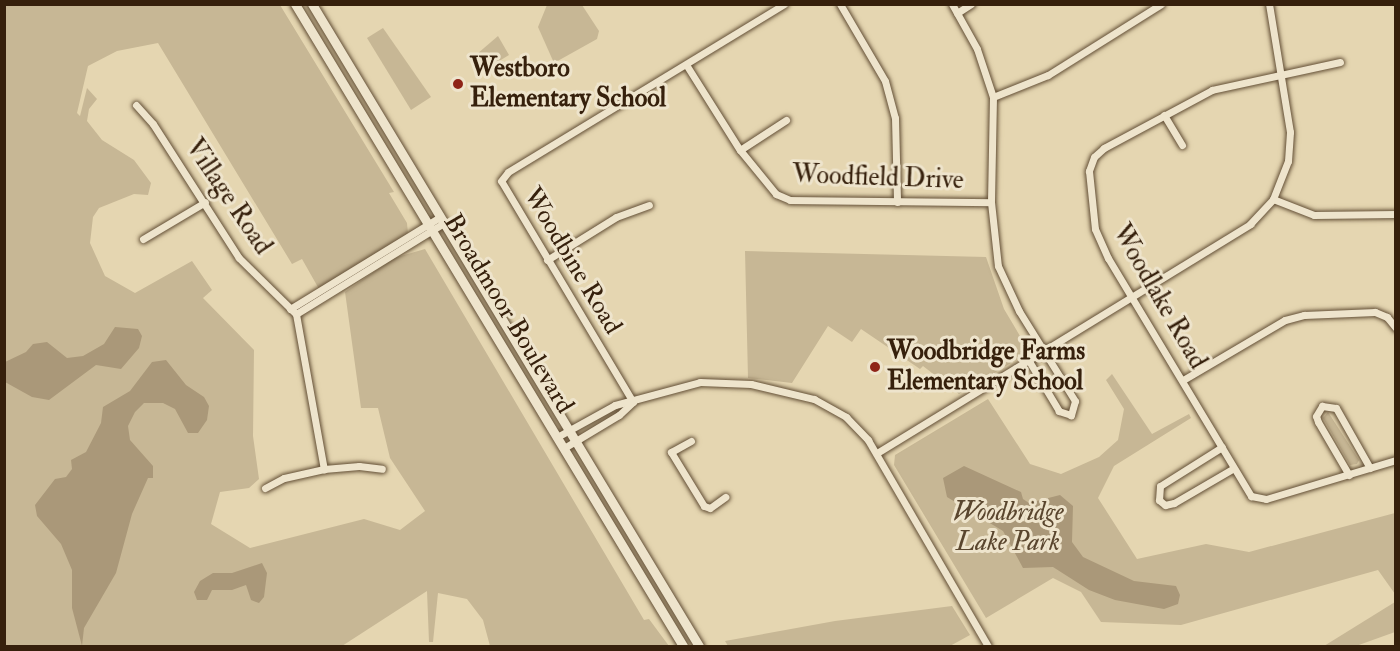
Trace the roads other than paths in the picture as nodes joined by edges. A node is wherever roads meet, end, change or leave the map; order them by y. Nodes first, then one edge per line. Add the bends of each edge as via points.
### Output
1 (295, 4) edge
2 (312, 4) edge
3 (784, 4) edge
4 (840, 4) edge
5 (952, 4) edge
6 (971, 4) edge
7 (1161, 4) edge
8 (1269, 4) edge
9 (957, 13) junction
10 (1340, 62) dead end
11 (687, 66) junction
12 (1281, 76) junction
13 (993, 97) junction
14 (136, 105) dead end
15 (1164, 115) junction
16 (786, 120) dead end
17 (1182, 145) dead end
18 (740, 150) junction
19 (1273, 199) junction
20 (205, 202) junction
21 (897, 202) junction
22 (991, 202) junction
23 (649, 205) dead end
24 (1395, 214) edge
25 (442, 220) junction
26 (431, 227) junction
27 (143, 239) dead end
28 (547, 260) junction
29 (1132, 298) junction
30 (293, 311) junction
31 (1395, 328) edge
32 (1046, 351) junction
33 (1029, 361) junction
34 (1183, 380) junction
35 (633, 402) junction
36 (569, 429) junction
37 (557, 437) junction
38 (576, 440) junction
39 (691, 441) dead end
40 (1222, 447) junction
41 (564, 448) junction
42 (877, 453) junction
43 (1395, 460) edge
44 (1234, 468) junction
45 (1370, 468) junction
46 (324, 469) junction
47 (382, 469) dead end
48 (1349, 475) junction
49 (265, 488) dead end
50 (725, 497) dead end
51 (680, 643) edge
52 (699, 646) edge
53 (988, 646) edge

1 - 26 main road, Broadmoor Boulevard
2 - 25 main road, Broadmoor Boulevard
3 - 11 street, Woodbine Road
4 - 21 street via 888,90 895,118
5 - 9 street
6 - 9 street
7 - 13 street via 1048,75
8 - 12 street
9 - 13 street via 985,68
10 - 12 street, Woodlake Road
11 - 18 street, Woodfield Drive
11 - 28 street, Woodbine Road via 504,177 502,186
12 - 15 street, Woodlake Road via 1212,90
12 - 19 street via 1290,132 1288,161
13 - 22 street
14 - 20 street, Village Road
15 - 17 street
15 - 29 street, Woodlake Road via 1104,148 1094,157 1089,171 1095,229
16 - 18 street
18 - 21 street, Woodfield Drive via 776,194 790,200
19 - 24 street via 1314,215
19 - 29 street via 1250,224
20 - 27 street
20 - 30 street, Village Road via 239,258
21 - 22 street, Woodfield Drive
22 - 32 street via 998,266 1019,311
23 - 28 street via 616,218
25 - 26 street
25 - 36 main road, Broadmoor Boulevard
26 - 30 street
26 - 37 main road, Broadmoor Boulevard
28 - 35 street, Woodbine Road
29 - 32 street
29 - 34 street, Woodlake Road
30 - 46 street
31 - 34 street via 1387,317 1375,312 1304,315 1285,320
32 - 33 street
32 - 33 street via 1076,401 1071,415 1059,411
33 - 42 street
34 - 40 street, Woodlake Road
35 - 36 street via 615,405
35 - 38 street via 620,415
35 - 42 street via 700,382 772,387 829,407 857,428
36 - 37 street
36 - 38 main road, Broadmoor Boulevard
37 - 41 main road, Broadmoor Boulevard
38 - 41 street
38 - 52 main road, Broadmoor Boulevard
39 - 50 street via 671,452 704,506 710,508
40 - 44 street, Woodlake Road
40 - 44 street via 1160,486 1159,500 1165,505 1174,503
41 - 51 main road, Broadmoor Boulevard
42 - 53 street
43 - 45 street, Woodlake Road
44 - 48 street, Woodlake Road via 1251,496 1266,499
45 - 48 street, Woodlake Road
45 - 48 street via 1336,408 1322,406 1316,416 1318,422
46 - 47 street
46 - 49 street via 284,478

